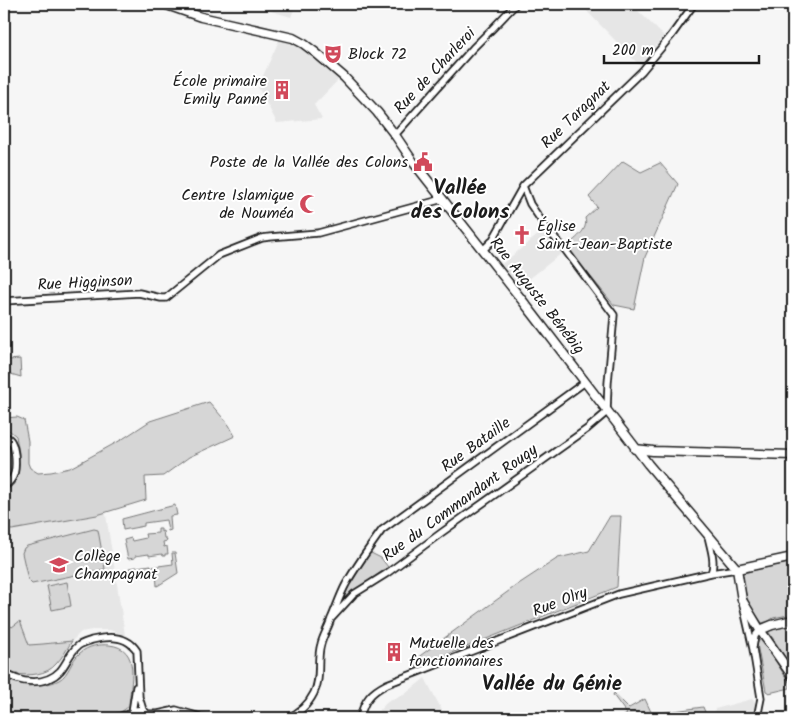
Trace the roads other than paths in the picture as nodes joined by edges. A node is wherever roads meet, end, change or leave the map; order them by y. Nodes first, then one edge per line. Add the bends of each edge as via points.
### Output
1 (164, 4) edge
2 (516, 4) edge
3 (694, 4) edge
4 (395, 135) junction
5 (523, 186) junction
6 (443, 199) junction
7 (483, 250) junction
8 (4, 301) edge
9 (585, 382) junction
10 (607, 412) junction
11 (4, 435) edge
12 (636, 449) junction
13 (654, 451) junction
14 (793, 455) edge
15 (648, 464) junction
16 (4, 486) edge
17 (708, 536) junction
18 (793, 557) edge
19 (737, 569) junction
20 (711, 573) junction
21 (742, 600) junction
22 (332, 618) junction
23 (793, 620) edge
24 (760, 630) junction
25 (753, 649) junction
26 (138, 667) junction
27 (4, 672) edge
28 (793, 677) edge
29 (147, 714) edge
30 (194, 714) junction
31 (129, 715) edge
32 (113, 718) edge
33 (174, 718) edge
34 (204, 718) edge
35 (287, 718) edge
36 (360, 718) edge
37 (757, 718) edge

1 - 4 main road, Rue Auguste Bénébig via 229,24 293,38 304,44 344,77
2 - 4 street, Rue de Charleroi
3 - 5 street, Rue Taragnat via 642,71
4 - 6 main road, Rue Auguste Bénébig
5 - 7 street, Rue Taragnat via 492,241
5 - 10 street via 530,204 547,229 614,315
6 - 7 main road, Rue Auguste Bénébig
6 - 8 street, Rue Higginson via 318,233 262,238 219,256 166,298 139,294
7 - 9 main road, Rue Auguste Bénébig
9 - 10 main road, Rue Auguste Bénébig
9 - 22 street, Rue Bataille via 382,530 345,586
10 - 12 main road, Rue Auguste Bénébig
10 - 22 street, Rue du Commandant Rougy via 354,594
11 - 16 street via 13,444 16,466 11,481
12 - 13 main road
12 - 15 main road, Rue Auguste Bénébig
13 - 14 main road
13 - 15 main road via 647,457
15 - 17 main road, Rue Auguste Bénébig
17 - 19 main road, Rue Auguste Bénébig
17 - 20 street via 713,562
18 - 19 main road, Rue Olry
19 - 20 street, Rue Olry
19 - 21 main road
20 - 36 street, Rue Olry via 619,594 387,684 374,691
21 - 24 main road
21 - 25 street
22 - 35 street, Rue Bataille via 319,653 318,685 302,710
23 - 24 main road
24 - 25 street via 755,636
24 - 28 main road
25 - 37 street via 761,698
26 - 27 street via 134,645 118,637 82,643 72,651 60,672 41,681 21,681
26 - 29 street via 139,697
26 - 31 street via 134,706
29 - 30 street via 176,710
29 - 31 street via 140,710
30 - 33 street
30 - 34 street
31 - 32 street

